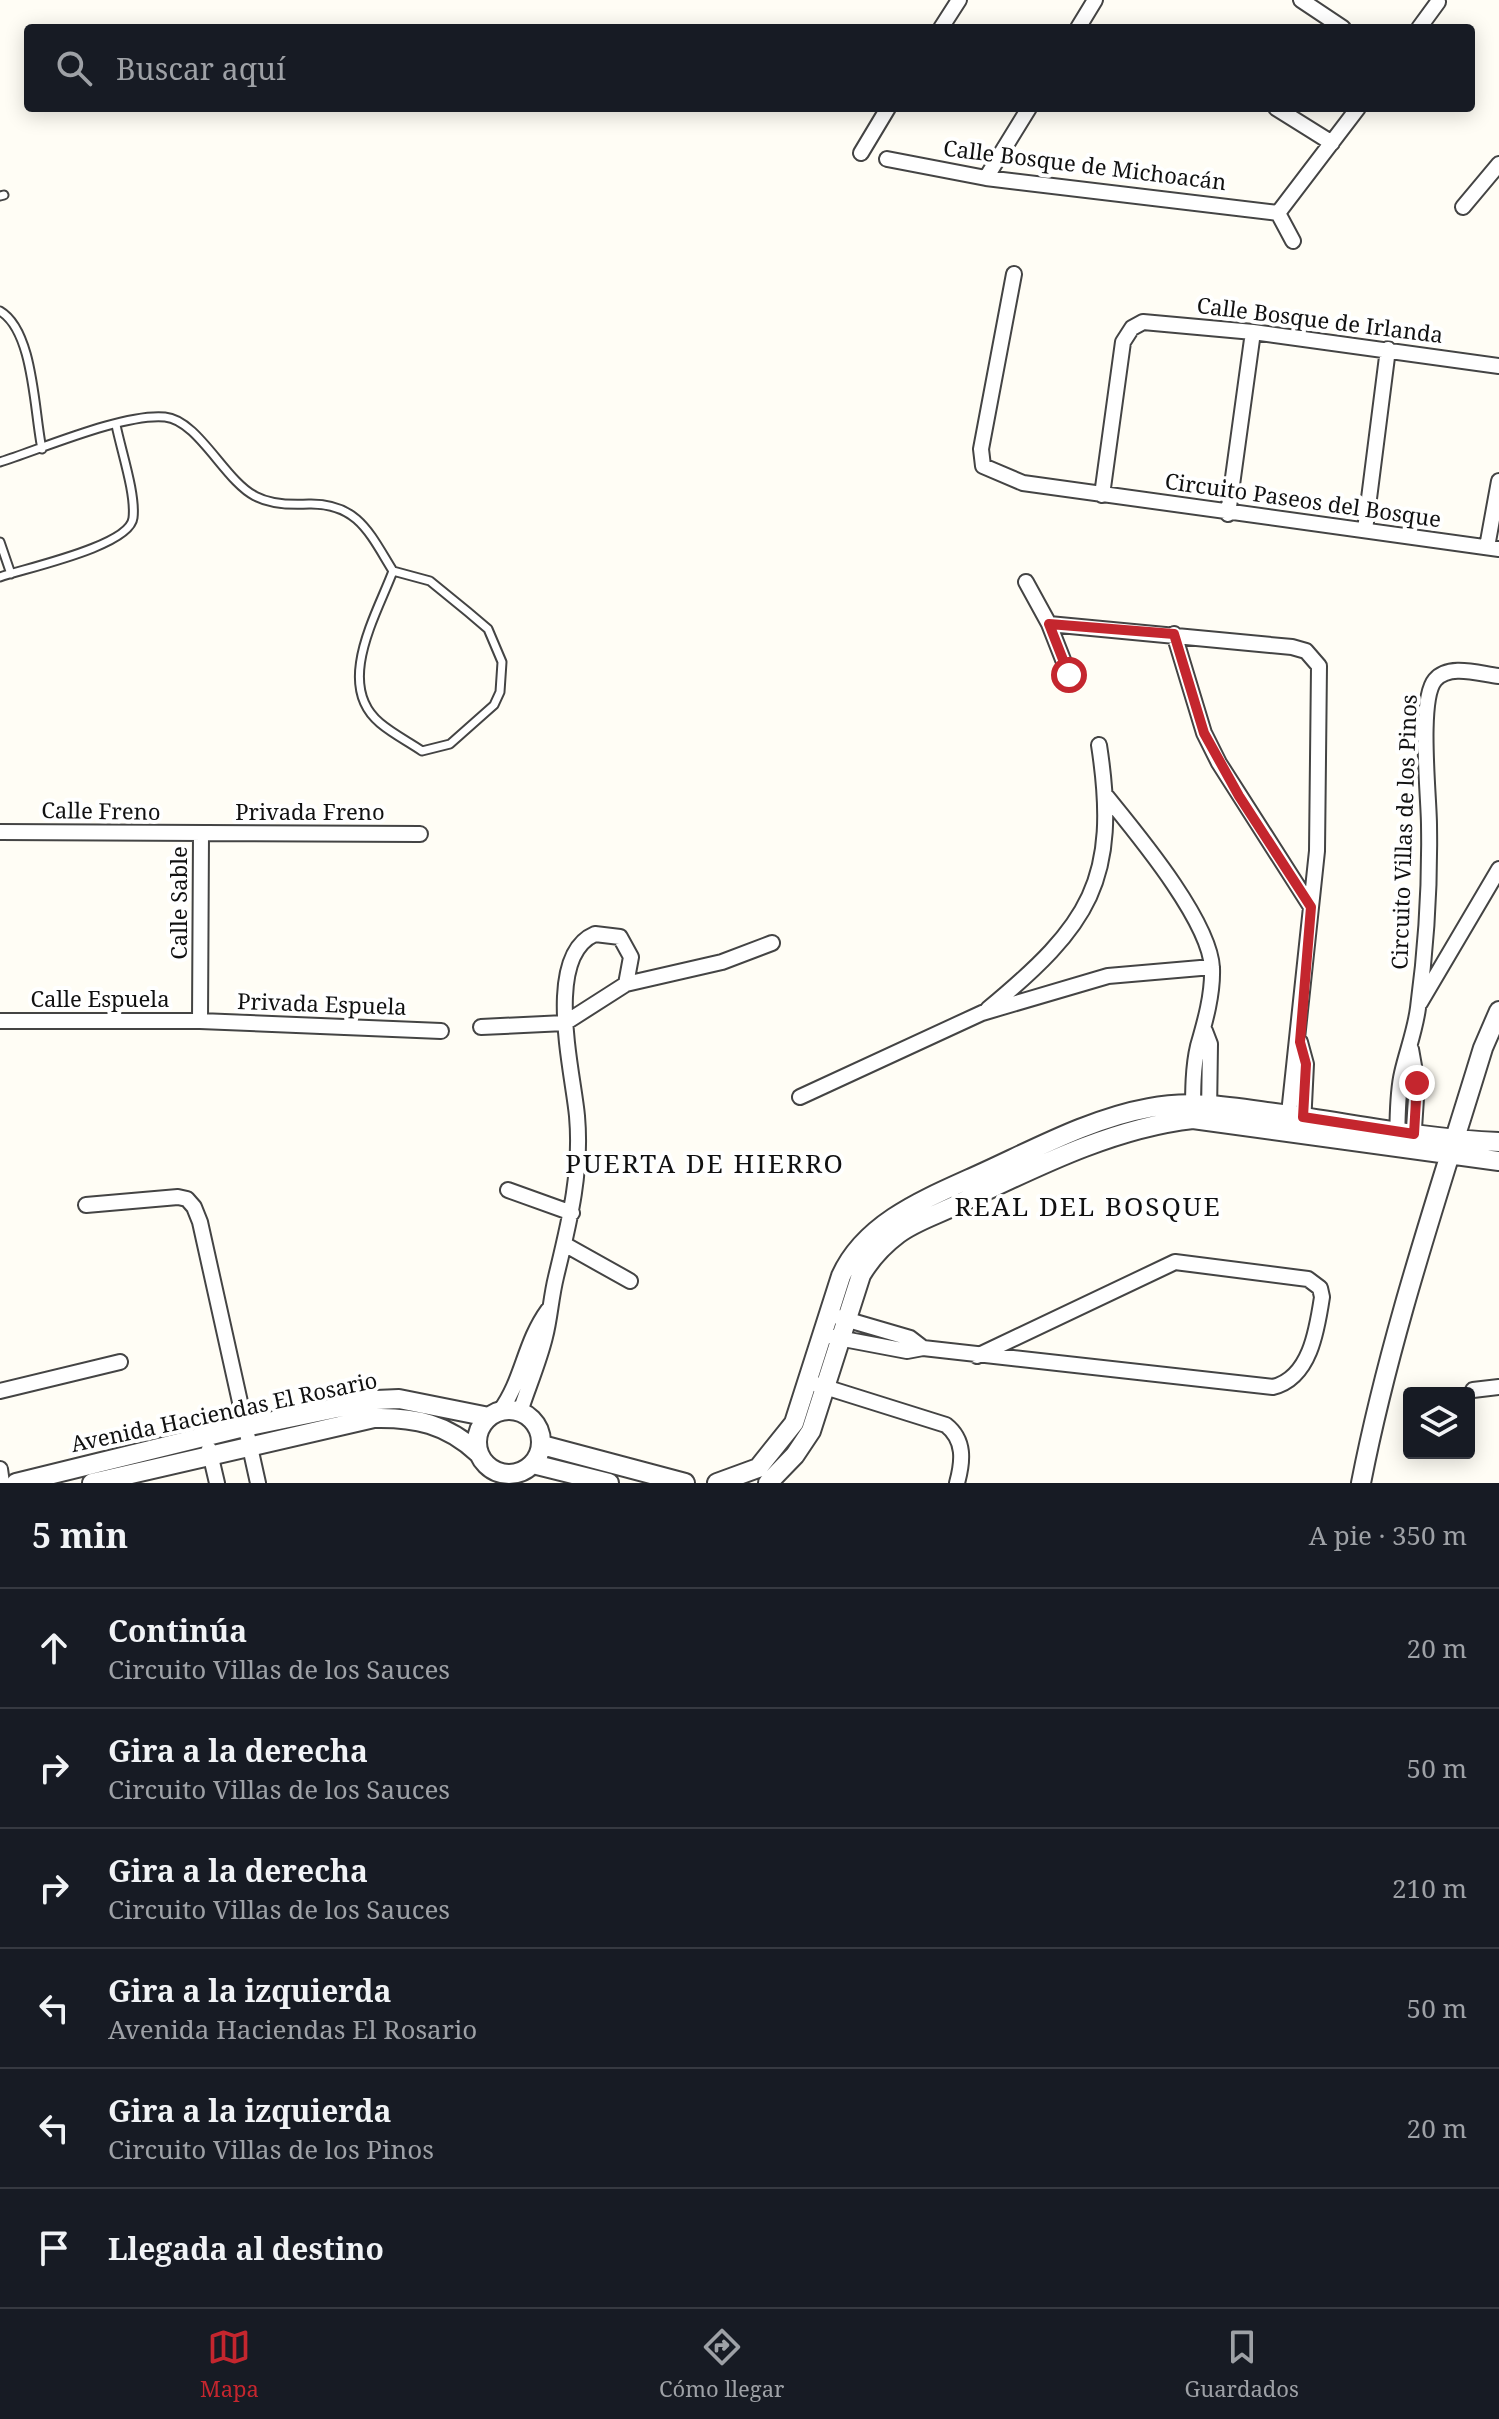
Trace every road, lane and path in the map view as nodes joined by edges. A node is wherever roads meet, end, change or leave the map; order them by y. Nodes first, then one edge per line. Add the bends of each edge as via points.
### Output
1 (959, 0) edge
2 (1095, 0) edge
3 (1301, 0) edge
4 (1438, 2) dead end
5 (944, 24) edge
6 (1080, 24) edge
7 (1337, 24) edge
8 (1422, 24) edge
9 (886, 112) edge
10 (1027, 112) edge
11 (1282, 112) edge
12 (1355, 112) edge
13 (1332, 143) junction
14 (861, 153) dead end
15 (887, 159) dead end
16 (1499, 164) edge
17 (986, 178) junction
18 (1463, 207) dead end
19 (1278, 213) junction
20 (1293, 241) dead end
21 (1014, 274) dead end
22 (0, 311) edge
23 (1253, 332) junction
24 (1388, 349) junction
25 (1499, 366) edge
26 (116, 425) junction
27 (42, 449) junction
28 (0, 462) edge
29 (1499, 481) edge
30 (1102, 495) junction
31 (1228, 514) junction
32 (1365, 530) junction
33 (0, 542) edge
34 (1493, 548) edge
35 (393, 571) junction
36 (11, 574) junction
37 (0, 577) edge
38 (1026, 582) dead end
39 (1049, 624) junction
40 (1174, 634) junction
41 (1069, 675) dead end
42 (1499, 676) edge
43 (1099, 745) dead end
44 (1107, 797) junction
45 (0, 832) edge
46 (201, 834) junction
47 (420, 834) dead end
48 (1499, 869) edge
49 (1311, 907) junction
50 (772, 943) dead end
51 (1212, 967) junction
52 (626, 984) junction
53 (1418, 1006) junction
54 (1499, 1011) edge
55 (982, 1013) junction
56 (0, 1021) edge
57 (200, 1021) junction
58 (565, 1023) junction
59 (481, 1027) dead end
60 (441, 1031) dead end
61 (800, 1097) dead end
62 (1201, 1111) junction
63 (1296, 1123) junction
64 (1405, 1140) junction
65 (1499, 1142) edge
66 (1453, 1148) junction
67 (1499, 1161) edge
68 (508, 1190) dead end
69 (86, 1205) dead end
70 (572, 1213) junction
71 (564, 1244) junction
72 (630, 1281) dead end
73 (548, 1310) junction
74 (838, 1317) junction
75 (832, 1336) junction
76 (923, 1348) junction
77 (977, 1356) junction
78 (120, 1362) dead end
79 (818, 1385) junction
80 (1499, 1387) edge
81 (1475, 1390) edge
82 (0, 1391) edge
83 (520, 1412) junction
84 (495, 1414) junction
85 (244, 1427) junction
86 (542, 1445) junction
87 (208, 1446) junction
88 (249, 1446) junction
89 (478, 1453) junction
90 (533, 1464) junction
91 (0, 1469) edge
92 (755, 1478) edge
93 (2, 1483) edge
94 (16, 1483) edge
95 (92, 1483) edge
96 (217, 1483) edge
97 (258, 1483) edge
98 (609, 1483) edge
99 (685, 1483) edge
100 (717, 1483) edge
101 (957, 1483) edge
102 (1361, 1483) edge

1 - 5 street
2 - 6 street
3 - 7 street
4 - 8 street
9 - 14 street
10 - 17 street
11 - 13 street
12 - 13 street
13 - 19 street
15 - 17 street, Calle Bosque de Michoacán
16 - 18 street
17 - 19 street, Calle Bosque de Michoacán
19 - 20 street
21 - 30 street, Circuito Paseos del Bosque via 981,449 983,466 1023,483
22 - 27 lane via 10,317 24,344
23 - 24 street, Calle Bosque de Irlanda
23 - 30 street, Calle Bosque de Irlanda via 1156,321 1137,325 1123,342
23 - 31 street
24 - 25 street, Calle Bosque de Irlanda
24 - 32 street
26 - 27 lane
26 - 35 lane via 169,417 184,425 256,497 344,510 358,517
26 - 36 lane via 134,515 127,531 109,542
27 - 28 lane
29 - 34 street
30 - 31 street, Circuito Paseos del Bosque
31 - 32 street, Circuito Paseos del Bosque
32 - 34 street, Circuito Paseos del Bosque
33 - 36 lane
35 - 35 lane via 430,581 468,612 488,629 502,662 494,705 438,748 422,751 377,721 359,688 360,660
36 - 37 lane
38 - 39 street
39 - 40 street
39 - 41 street
40 - 49 street via 1214,753
40 - 49 street via 1292,647 1306,651 1319,666 1318,824
42 - 53 street, Circuito Villas de los Pinos via 1445,673 1429,693 1428,875
43 - 44 street
44 - 51 street via 1200,927
44 - 55 street via 1100,867 1084,911 1041,965
45 - 46 street, Calle Freno
46 - 47 street, Privada Freno
46 - 57 street, Calle Sable
48 - 53 street, Circuito Villas de los Pinos
49 - 63 street via 1300,1042 1306,1064
50 - 52 street via 722,962
51 - 55 street via 1108,976
51 - 62 street
52 - 58 street
52 - 58 street via 631,957 620,937 605,933 584,938 568,970
53 - 64 street, Circuito Villas de los Pinos via 1402,1073
54 - 66 street
55 - 61 street
56 - 57 street, Calle Espuela
57 - 60 street, Privada Espuela
58 - 59 street
58 - 70 street via 577,1120 578,1184
62 - 63 street
62 - 74 street via 1151,1107 1097,1123 910,1208 878,1228 849,1260
63 - 64 street
64 - 66 street
65 - 66 street
66 - 67 street
66 - 102 street via 1376,1405
68 - 70 street
69 - 85 street via 178,1197 194,1207
70 - 71 street
71 - 72 street
71 - 73 street
73 - 83 street via 546,1336
73 - 84 street via 532,1332 512,1393
74 - 75 street
74 - 76 street via 910,1338
75 - 76 street via 907,1351
75 - 79 street
76 - 77 street
77 - 77 street via 1273,1387 1295,1378 1300,1369 1322,1297 1308,1279 1175,1262
78 - 82 street
79 - 92 street
79 - 101 street via 946,1425 961,1448
80 - 81 street
83 - 84 street
83 - 86 street via 537,1425
84 - 85 street, Avenida Haciendas El Rosario via 399,1399
84 - 89 street via 478,1433
85 - 87 street, Avenida Haciendas El Rosario
85 - 88 street
86 - 90 street
86 - 99 street
87 - 88 street, Avenida Haciendas El Rosario
87 - 94 street, Avenida Haciendas El Rosario
87 - 95 street, Avenida Haciendas El Rosario
87 - 96 street
88 - 89 street, Avenida Haciendas El Rosario via 374,1418 399,1418 434,1425
88 - 97 street
89 - 90 street via 502,1474 514,1475
90 - 98 street
91 - 93 street
92 - 100 street

